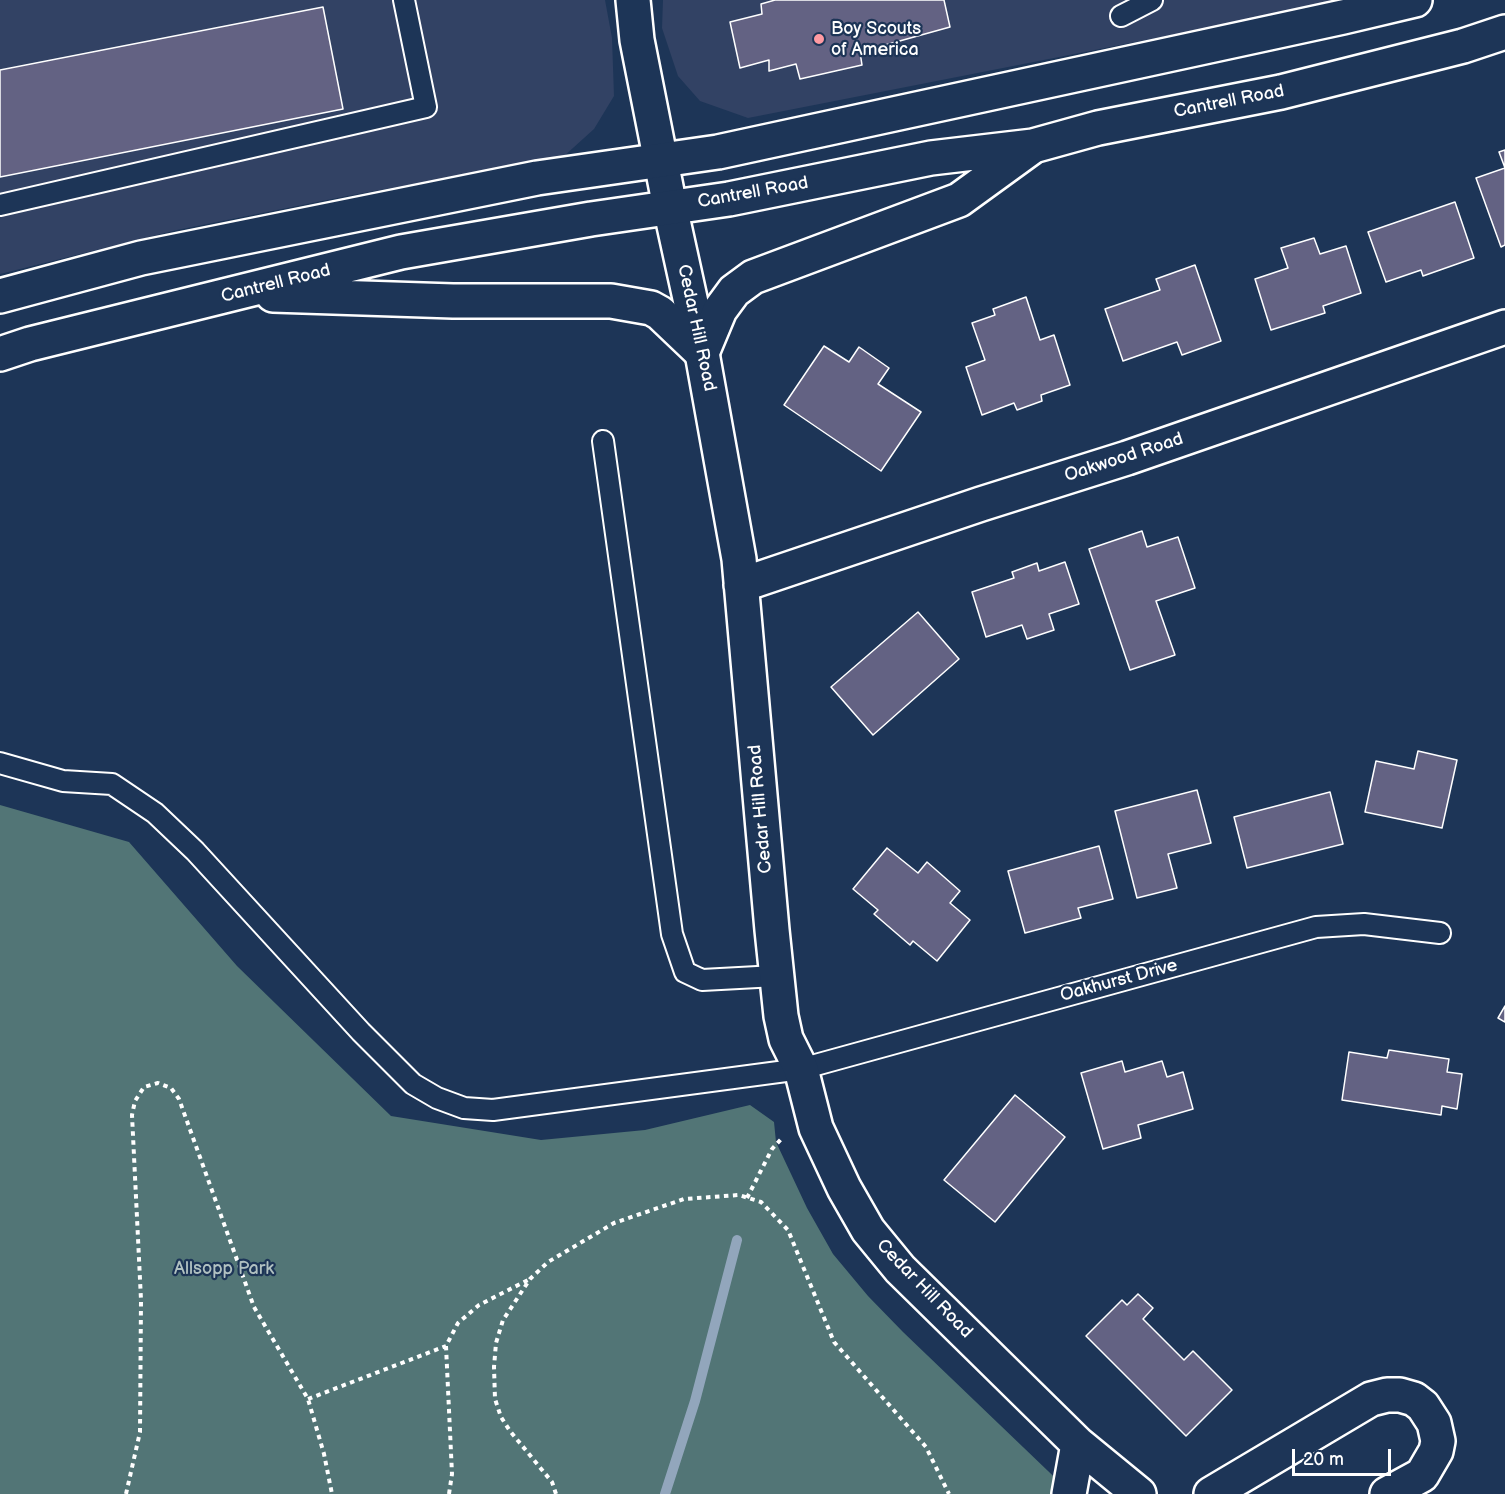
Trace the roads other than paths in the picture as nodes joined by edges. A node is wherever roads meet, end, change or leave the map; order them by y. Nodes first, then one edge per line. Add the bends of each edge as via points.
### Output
1 (404, 0) edge
2 (633, 0) edge
3 (1152, 0) edge
4 (1415, 0) edge
5 (1121, 16) dead end
6 (1505, 32) edge
7 (1033, 146) junction
8 (660, 160) junction
9 (0, 205) edge
10 (670, 207) junction
11 (235, 294) junction
12 (0, 296) edge
13 (1505, 327) edge
14 (702, 353) junction
15 (0, 354) edge
16 (603, 441) dead end
17 (741, 585) junction
18 (0, 763) edge
19 (1440, 933) dead end
20 (776, 976) junction
21 (801, 1069) junction
22 (1078, 1444) junction
23 (1069, 1494) edge
24 (1139, 1494) edge
25 (1211, 1494) edge
26 (1387, 1494) edge

1 - 9 lane via 426,107
2 - 8 main road, Cedar Hill Road
3 - 5 lane
4 - 8 main road via 730,149
6 - 7 main road, Cantrell Road via 1281,92 1098,128
7 - 10 main road, Cantrell Road via 931,158 729,199
7 - 14 main road via 959,200 753,278 734,291 720,310
8 - 10 main road, Cedar Hill Road
8 - 12 main road via 537,178 141,258
10 - 11 main road, Cantrell Road via 401,252
10 - 14 main road, Cedar Hill Road
11 - 14 main road via 611,301 660,313
11 - 15 main road, Cantrell Road
13 - 17 main road, Oakwood Road via 1127,458
14 - 17 main road, Cedar Hill Road
16 - 20 lane via 672,934 685,972 702,980
17 - 20 main road, Cedar Hill Road
18 - 21 lane, Oakhurst Drive via 63,781 112,784 155,813 195,851 361,1032 413,1084 437,1098 464,1108 493,1110
19 - 21 lane, Oakhurst Drive via 1364,924 1316,927
20 - 21 main road, Cedar Hill Road via 786,1039
21 - 22 main road, Cedar Hill Road via 816,1128 868,1230 900,1269
22 - 23 main road
22 - 24 main road, Cedar Hill Road
25 - 26 main road via 1371,1399 1400,1395 1423,1406 1434,1423 1438,1441 1422,1475

